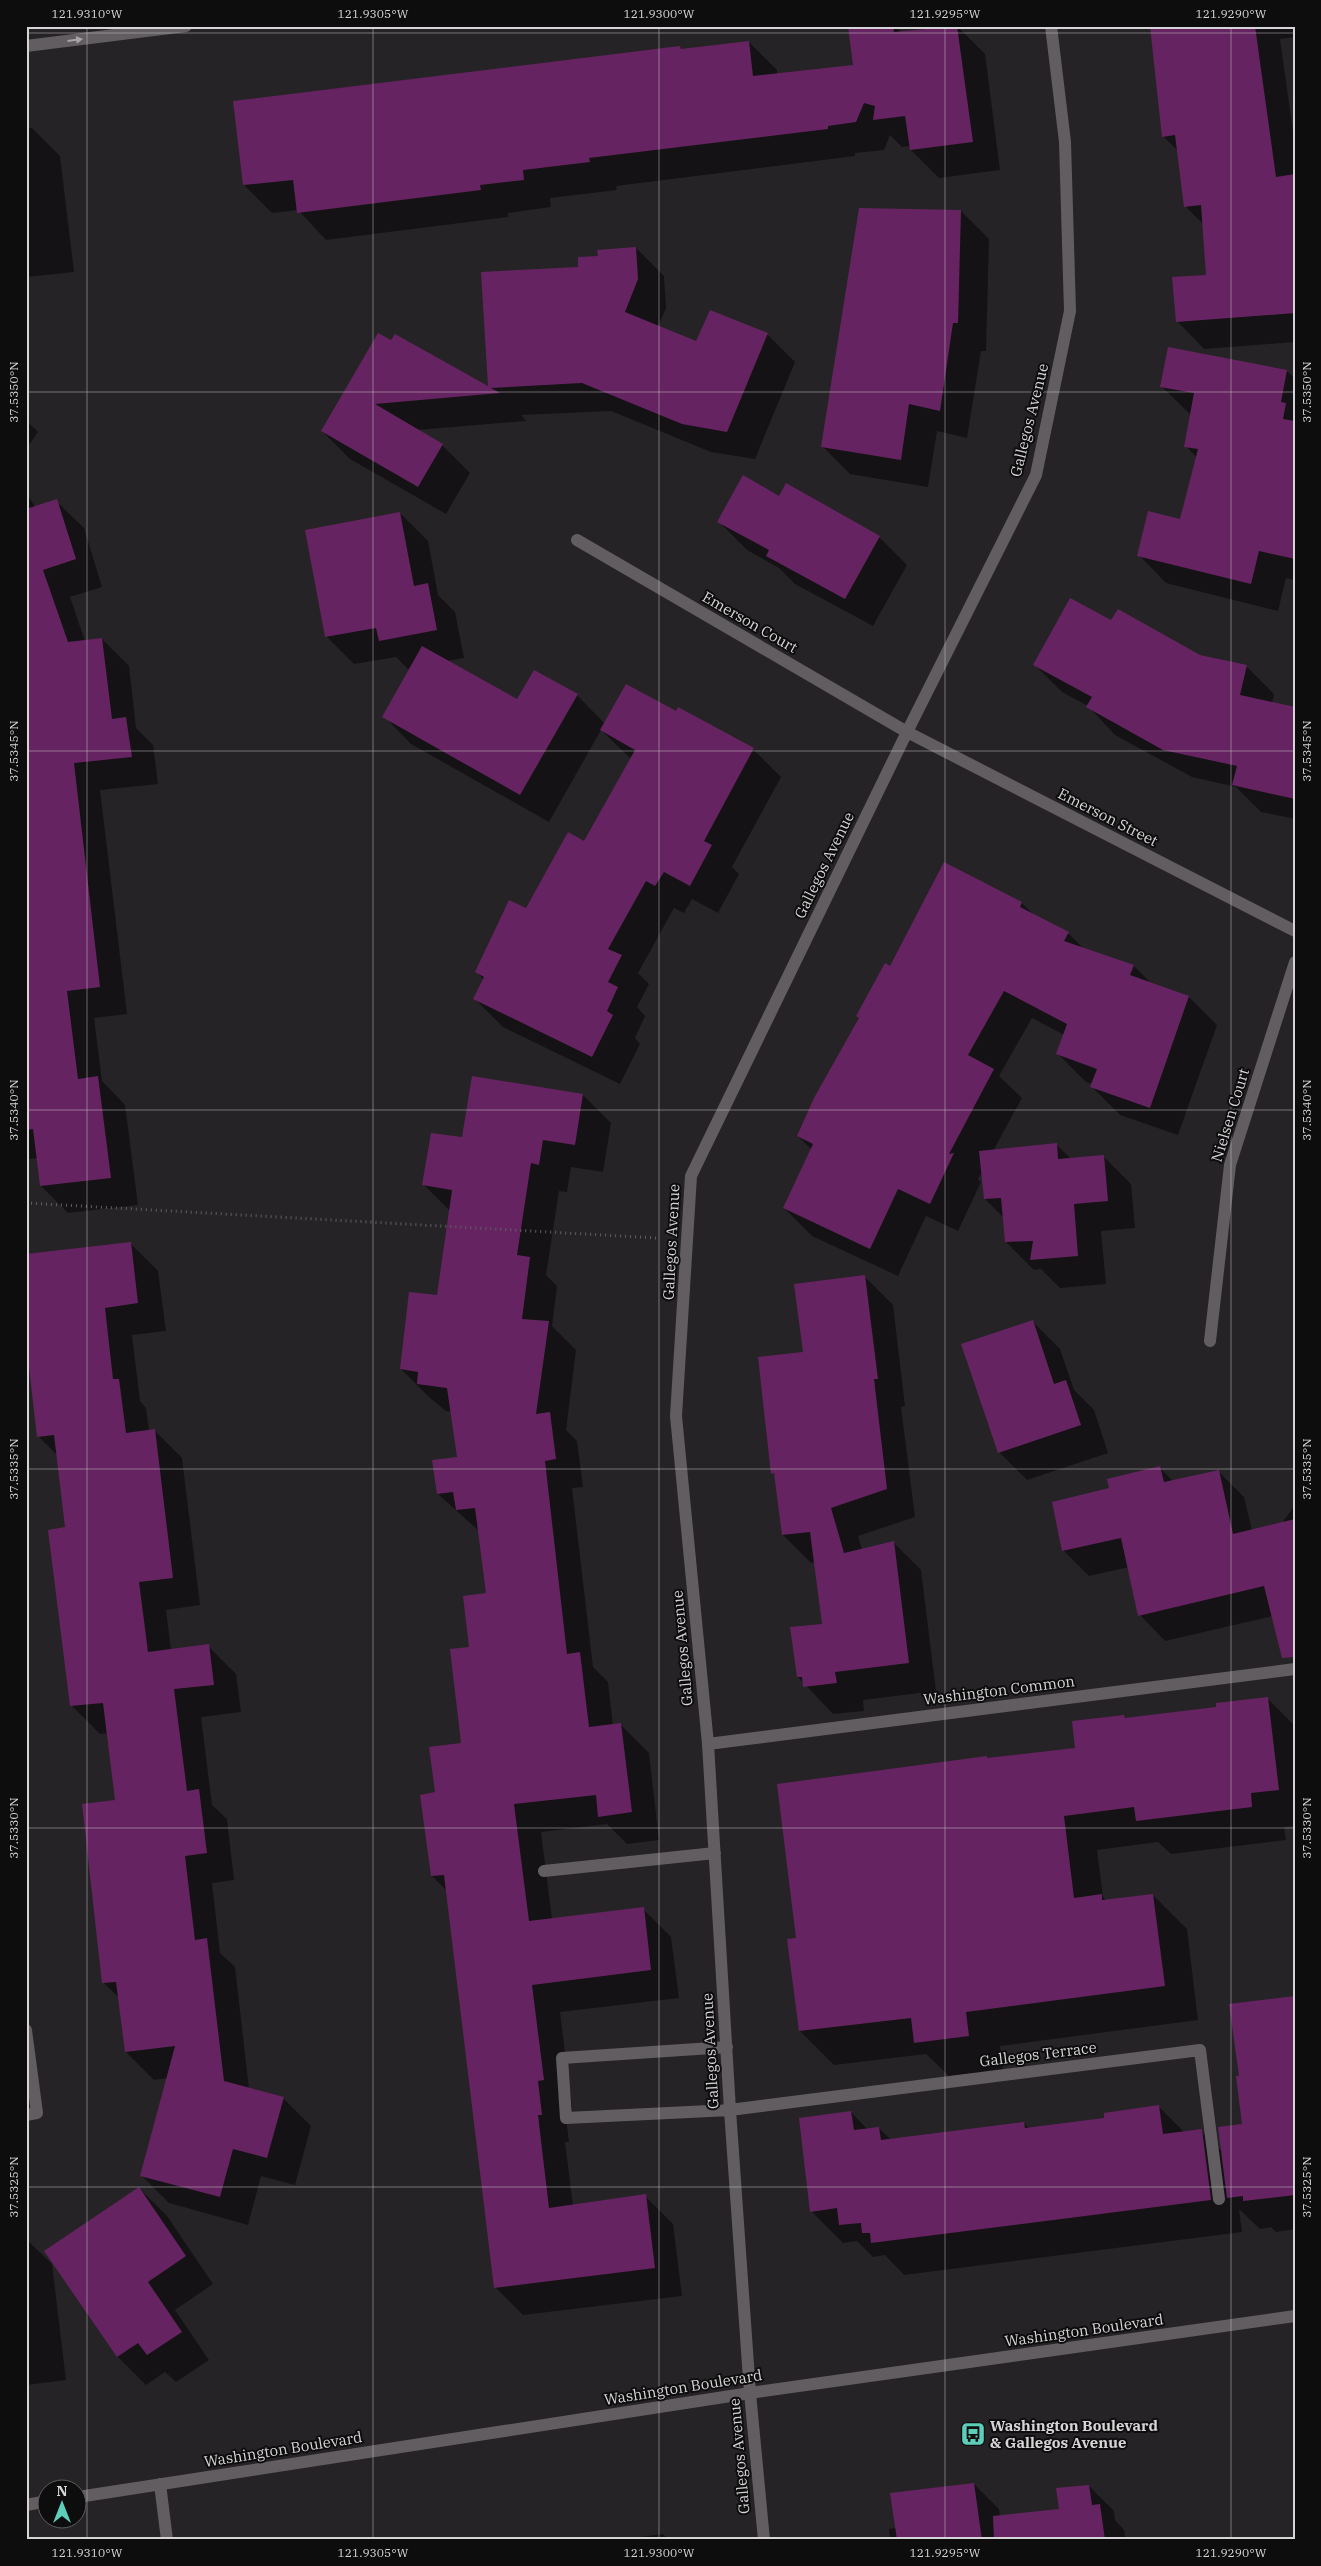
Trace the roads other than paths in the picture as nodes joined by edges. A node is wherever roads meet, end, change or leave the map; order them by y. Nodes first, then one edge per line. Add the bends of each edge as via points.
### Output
1 (186, 26) edge
2 (1051, 26) edge
3 (26, 46) edge
4 (577, 540) dead end
5 (907, 732) junction
6 (1295, 931) edge
7 (1295, 962) edge
8 (1210, 1341) dead end
9 (1295, 1669) edge
10 (708, 1744) junction
11 (715, 1853) junction
12 (544, 1871) dead end
13 (26, 2030) edge
14 (727, 2046) junction
15 (730, 2110) junction
16 (32, 2114) edge
17 (1218, 2200) dead end
18 (1295, 2316) edge
19 (750, 2393) junction
20 (160, 2484) junction
21 (88, 2495) edge
22 (167, 2540) edge
23 (764, 2540) edge

3 -> 1 street
2 - 5 street, Gallegos Avenue via 1065,142 1070,311 1036,475
4 - 5 street, Emerson Court
5 - 6 street, Emerson Street
5 - 10 street, Gallegos Avenue via 691,1176 676,1416
7 - 8 street, Nielsen Court via 1230,1166
9 - 10 street, Washington Common
10 - 11 street, Gallegos Avenue
11 - 12 street
11 - 14 street, Gallegos Avenue
13 - 16 street
14 - 15 street, Gallegos Avenue
14 - 15 street via 562,2058 566,2118
15 - 17 street, Gallegos Terrace via 1200,2050
15 - 19 street, Gallegos Avenue
18 - 19 street, Washington Boulevard
19 - 20 street, Washington Boulevard
19 - 23 street, Gallegos Avenue
20 - 21 street, Washington Boulevard
20 - 22 street

